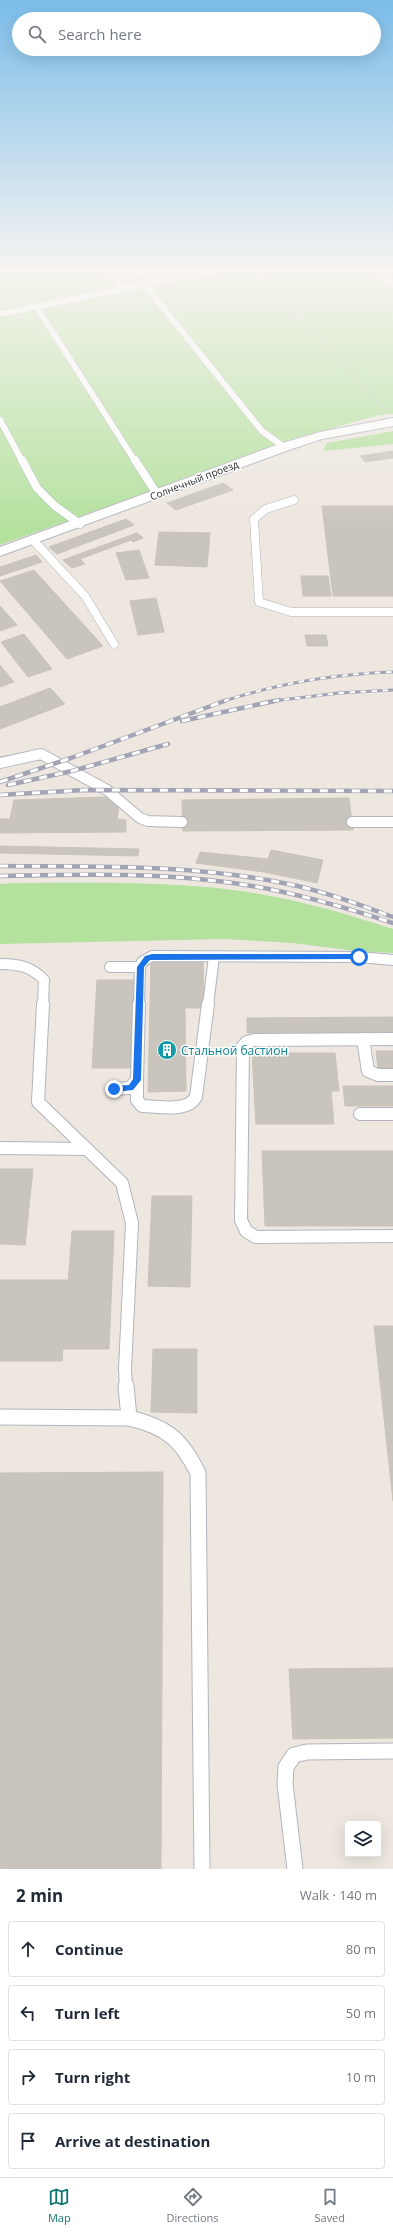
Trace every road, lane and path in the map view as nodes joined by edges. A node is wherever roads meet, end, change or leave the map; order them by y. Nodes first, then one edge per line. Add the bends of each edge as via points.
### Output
1 (68, 356) edge
2 (201, 356) edge
3 (335, 356) edge
4 (390, 417) edge
5 (0, 420) edge
6 (284, 446) junction
7 (157, 494) junction
8 (294, 500) dead end
9 (80, 524) junction
10 (33, 540) junction
11 (0, 552) edge
12 (393, 612) edge
13 (114, 644) dead end
14 (0, 763) edge
15 (182, 822) dead end
16 (352, 822) dead end
17 (393, 822) edge
18 (214, 957) junction
19 (393, 960) edge
20 (0, 964) edge
21 (110, 967) dead end
22 (140, 967) junction
23 (363, 1039) junction
24 (393, 1039) edge
25 (393, 1075) edge
26 (137, 1080) junction
27 (114, 1089) dead end
28 (360, 1114) dead end
29 (393, 1114) edge
30 (0, 1148) edge
31 (86, 1149) junction
32 (393, 1236) edge
33 (0, 1417) edge
34 (129, 1418) junction
35 (393, 1751) edge
36 (202, 1869) edge
37 (295, 1869) edge

1 - 7 lane
2 - 6 lane via 262,431
3 - 4 path
4 - 6 street, Солнечный проезд
5 - 9 lane via 38,488 55,506
6 - 7 street, Солнечный проезд
7 - 9 street, Солнечный проезд
8 - 12 lane via 266,509 254,519 258,602 291,612
9 - 10 street, Солнечный проезд
10 - 11 street, Солнечный проезд
10 - 13 lane via 85,596
14 - 15 lane via 42,754 107,790 140,818 148,821
16 - 17 lane
18 - 19 lane via 359,957
18 - 22 lane via 152,956 142,962
18 - 26 lane via 196,1097 192,1104 185,1107 142,1106 137,1100
20 - 31 lane via 19,964 34,969 44,980 38,1102
21 - 22 lane
22 - 26 lane
23 - 24 lane
23 - 25 lane via 368,1071 378,1075
23 - 32 lane via 255,1040 243,1046 242,1227 256,1237
26 - 27 lane via 130,1088
28 - 29 lane
30 - 31 lane
31 - 34 lane via 122,1183 132,1223 125,1369
33 - 34 lane
34 - 36 lane via 152,1422 172,1434 188,1450 198,1473
35 - 37 lane via 307,1752 294,1755 286,1767 285,1784

